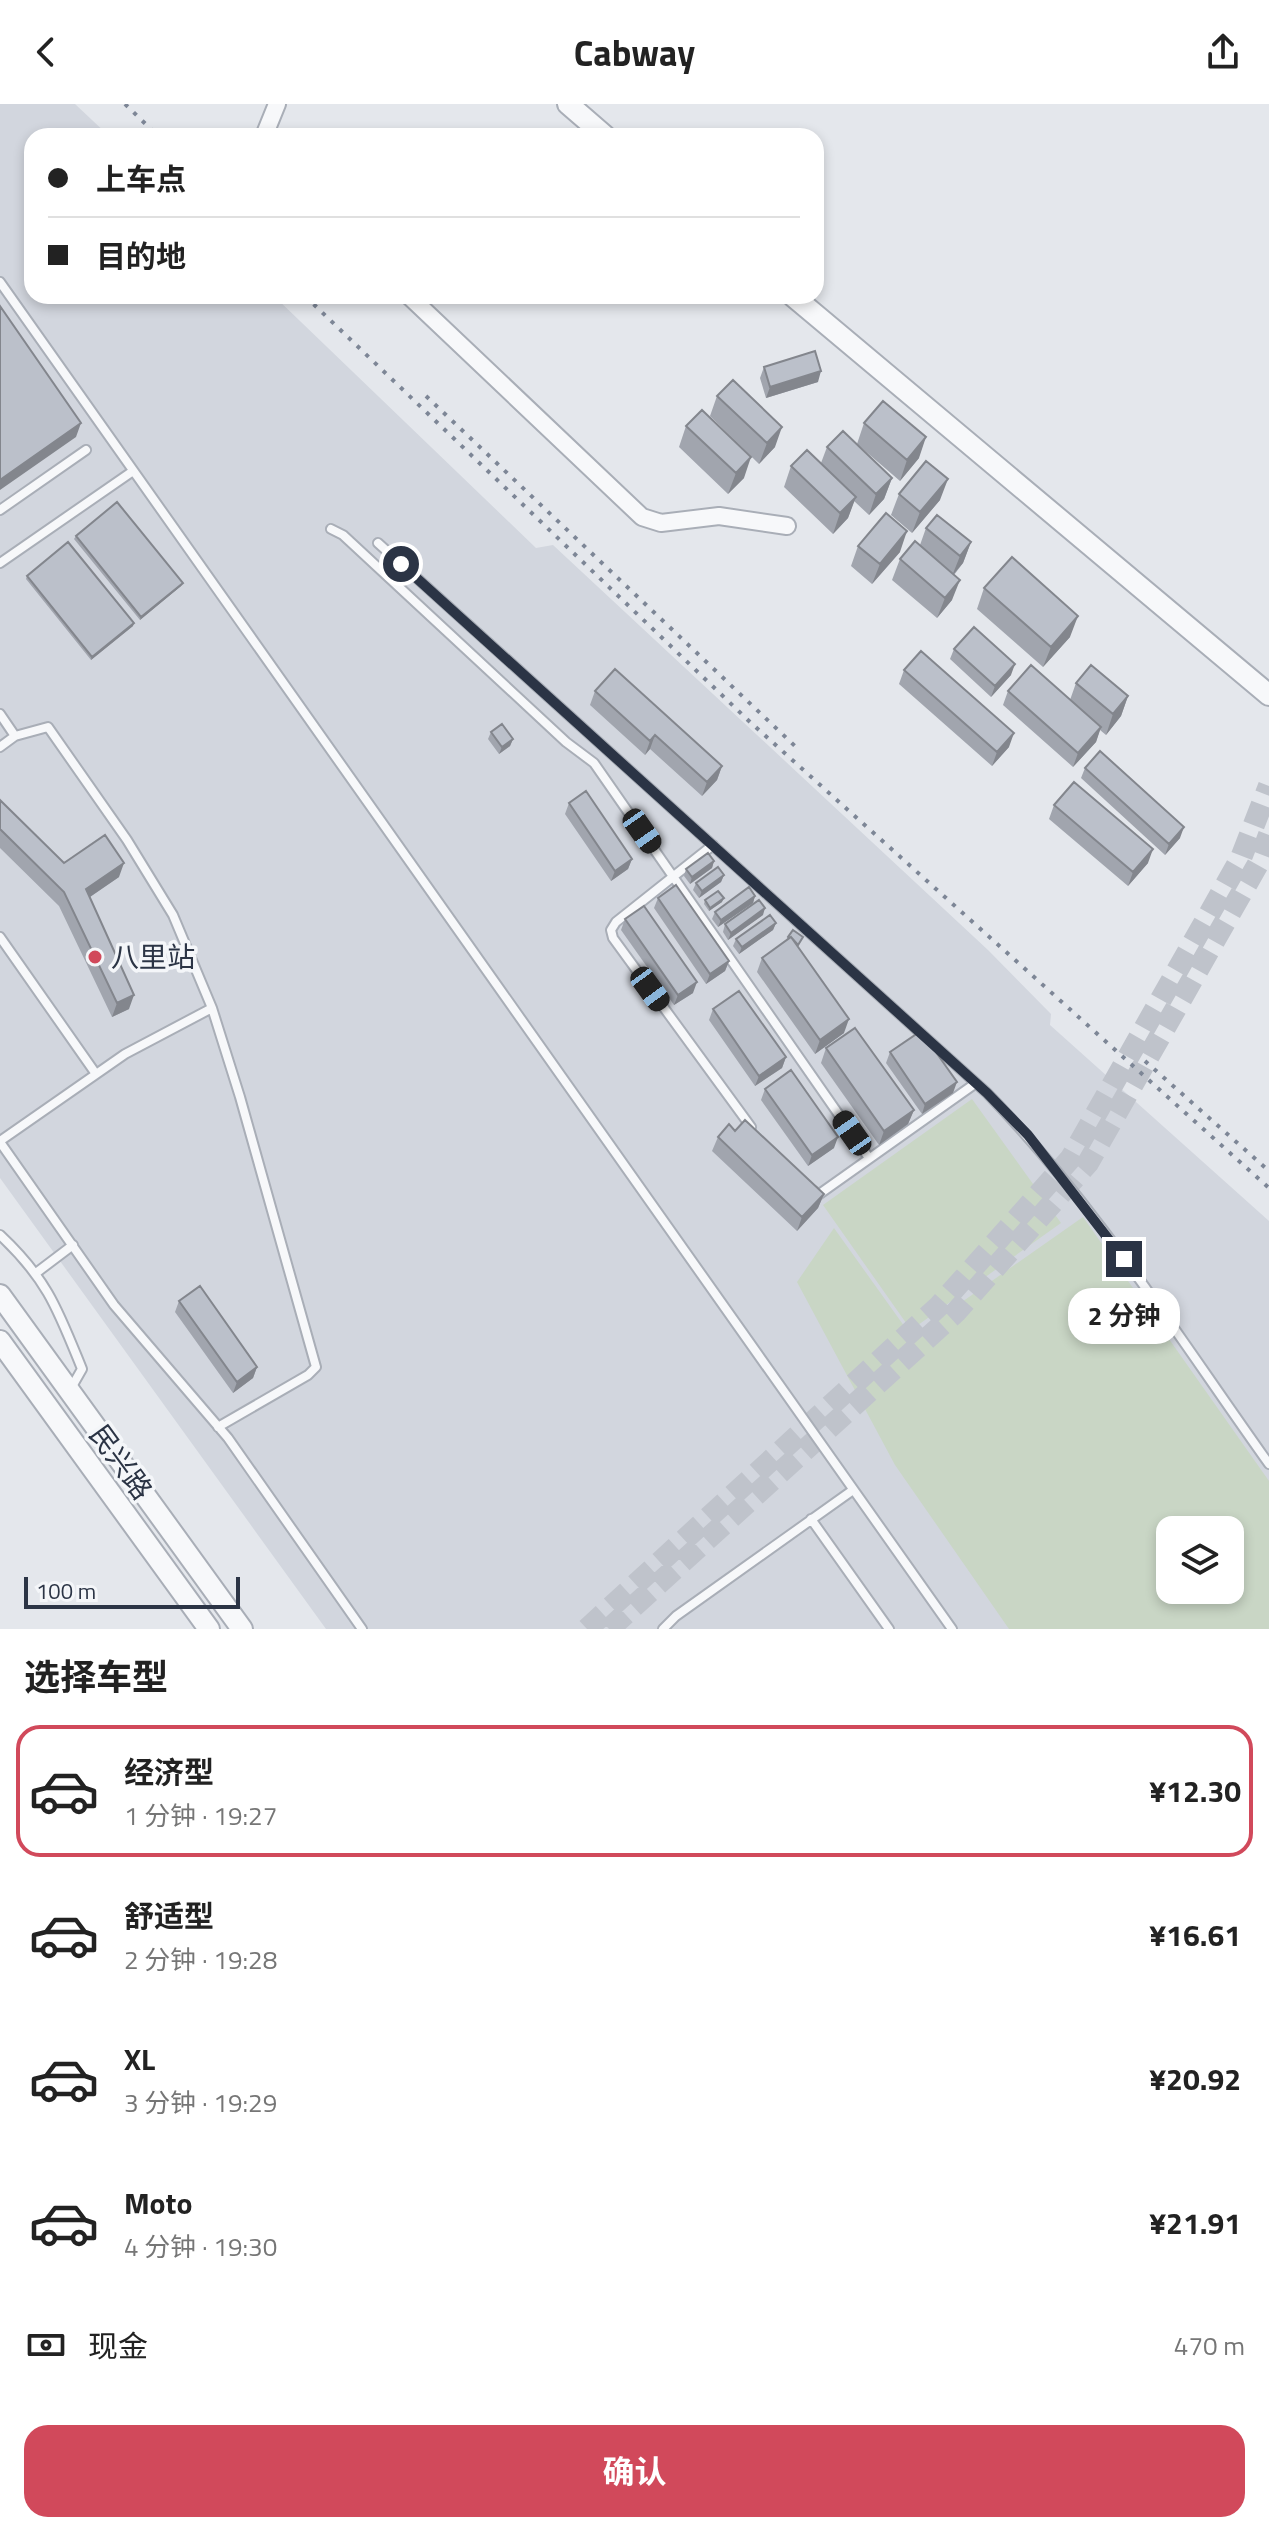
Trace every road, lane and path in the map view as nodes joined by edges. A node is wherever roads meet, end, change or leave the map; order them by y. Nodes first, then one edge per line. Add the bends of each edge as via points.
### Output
1 (277, 104) edge
2 (568, 104) edge
3 (267, 128) edge
4 (596, 128) edge
5 (0, 282) edge
6 (417, 304) edge
7 (803, 304) edge
8 (86, 450) dead end
9 (133, 471) junction
10 (0, 510) edge
11 (787, 526) dead end
12 (331, 529) dead end
13 (378, 543) dead end
14 (0, 563) edge
15 (1269, 695) edge
16 (0, 714) edge
17 (15, 736) junction
18 (0, 747) edge
19 (606, 749) junction
20 (594, 763) junction
21 (713, 845) junction
22 (675, 876) junction
23 (0, 937) edge
24 (212, 1008) junction
25 (96, 1074) junction
26 (976, 1083) junction
27 (764, 1140) edge
28 (0, 1141) edge
29 (869, 1158) junction
30 (807, 1184) edge
31 (0, 1235) edge
32 (73, 1245) junction
33 (36, 1273) junction
34 (0, 1295) edge
35 (0, 1341) edge
36 (70, 1391) junction
37 (218, 1427) junction
38 (1269, 1464) edge
39 (853, 1490) junction
40 (811, 1519) junction
41 (209, 1629) edge
42 (242, 1629) edge
43 (362, 1629) edge
44 (663, 1629) edge
45 (889, 1629) edge
46 (952, 1629) edge

1 - 3 street
2 - 4 street
5 - 9 lane
6 - 11 street via 642,517 661,523 719,516
7 - 15 street
8 - 10 lane
9 - 14 lane
9 - 39 lane
12 - 20 lane
13 - 19 lane
16 - 17 lane
17 - 18 lane
17 - 24 lane via 48,727 173,915
19 - 20 lane
19 - 21 lane
20 - 22 lane
21 - 22 lane
21 - 26 lane
22 - 27 lane via 616,922 613,938 742,1118
22 - 29 lane
23 - 25 lane
24 - 25 lane
24 - 37 lane via 316,1367
25 - 28 lane
26 - 29 lane
26 - 38 lane via 1028,1135 1088,1208
28 - 32 lane
29 - 30 lane via 818,1195
31 - 33 lane
32 - 33 lane
32 - 37 lane via 114,1305
33 - 36 lane via 53,1298 82,1369
34 - 36 street, 民兴路
35 - 41 street, 民兴路
36 - 42 street, 民兴路
37 - 43 lane
39 - 40 lane
39 - 46 lane
40 - 44 lane
40 - 45 lane

